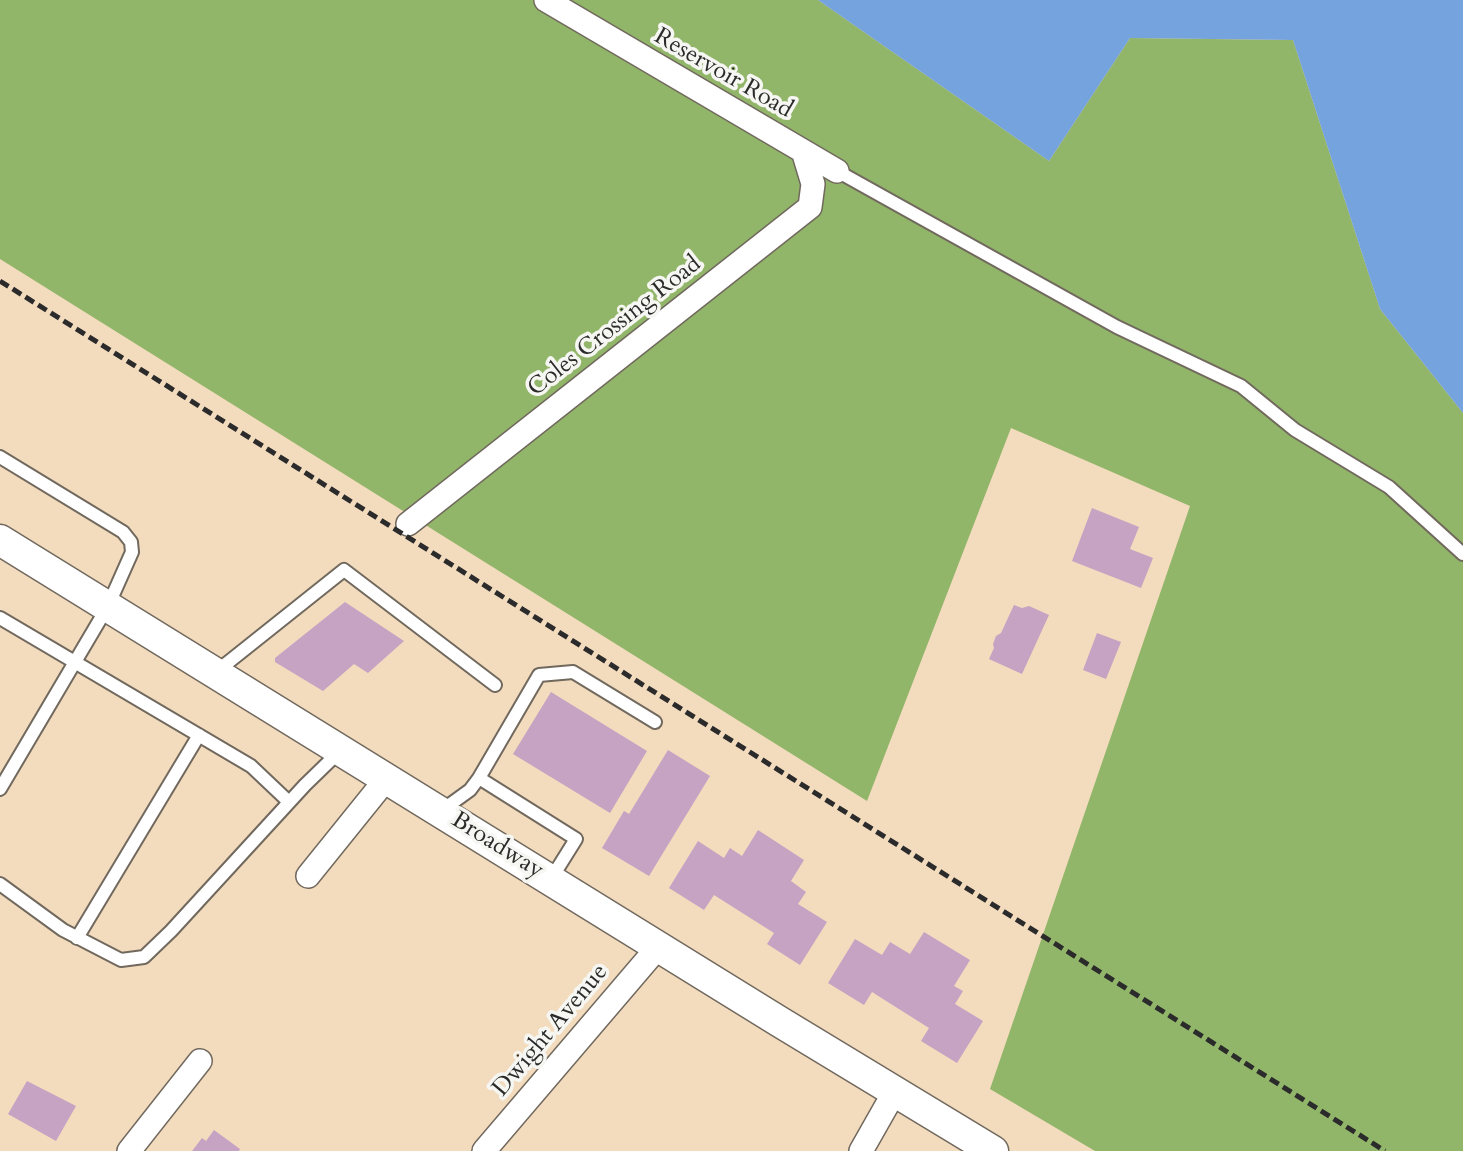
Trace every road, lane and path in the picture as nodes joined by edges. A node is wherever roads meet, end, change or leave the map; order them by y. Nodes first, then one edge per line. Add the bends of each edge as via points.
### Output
1 (546, 0) edge
2 (803, 151) junction
3 (837, 171) joint
4 (0, 457) edge
5 (408, 524) dead end
6 (0, 540) edge
7 (1463, 554) edge
8 (108, 606) junction
9 (0, 618) edge
10 (75, 661) junction
11 (216, 673) junction
12 (495, 685) dead end
13 (655, 722) dead end
14 (199, 735) junction
15 (342, 750) junction
16 (387, 778) junction
17 (479, 778) junction
18 (0, 789) edge
19 (289, 802) junction
20 (440, 811) junction
21 (308, 876) dead end
22 (551, 879) junction
23 (0, 884) edge
24 (77, 938) junction
25 (659, 946) junction
26 (200, 1061) dead end
27 (895, 1091) junction
28 (129, 1151) edge
29 (484, 1151) edge
30 (861, 1151) edge
31 (993, 1151) edge

1 - 2 street, Reservoir Road
2 - 3 street, Reservoir Road
2 - 5 street, Coles Crossing Road via 813,184 810,207
3 - 7 lane via 1117,327 1241,386 1295,430 1389,487
4 - 8 lane via 106,520 131,542 132,552
6 - 8 street, Broadway
8 - 10 lane
8 - 11 street, Broadway
9 - 10 lane
10 - 14 lane
10 - 18 lane
11 - 12 lane via 344,570
11 - 15 street, Broadway
13 - 17 lane via 573,671 540,675
14 - 19 lane via 251,766
14 - 24 lane
15 - 16 street, Broadway
15 - 19 lane
16 - 20 street, Broadway
16 - 21 street
17 - 20 lane
17 - 22 lane via 576,839
19 - 24 lane via 144,957 121,960
20 - 22 street, Broadway
22 - 25 street, Broadway
23 - 24 lane
25 - 27 street, Broadway
25 - 29 street, Dwight Avenue
26 - 28 street
27 - 30 street
27 - 31 street, Broadway

